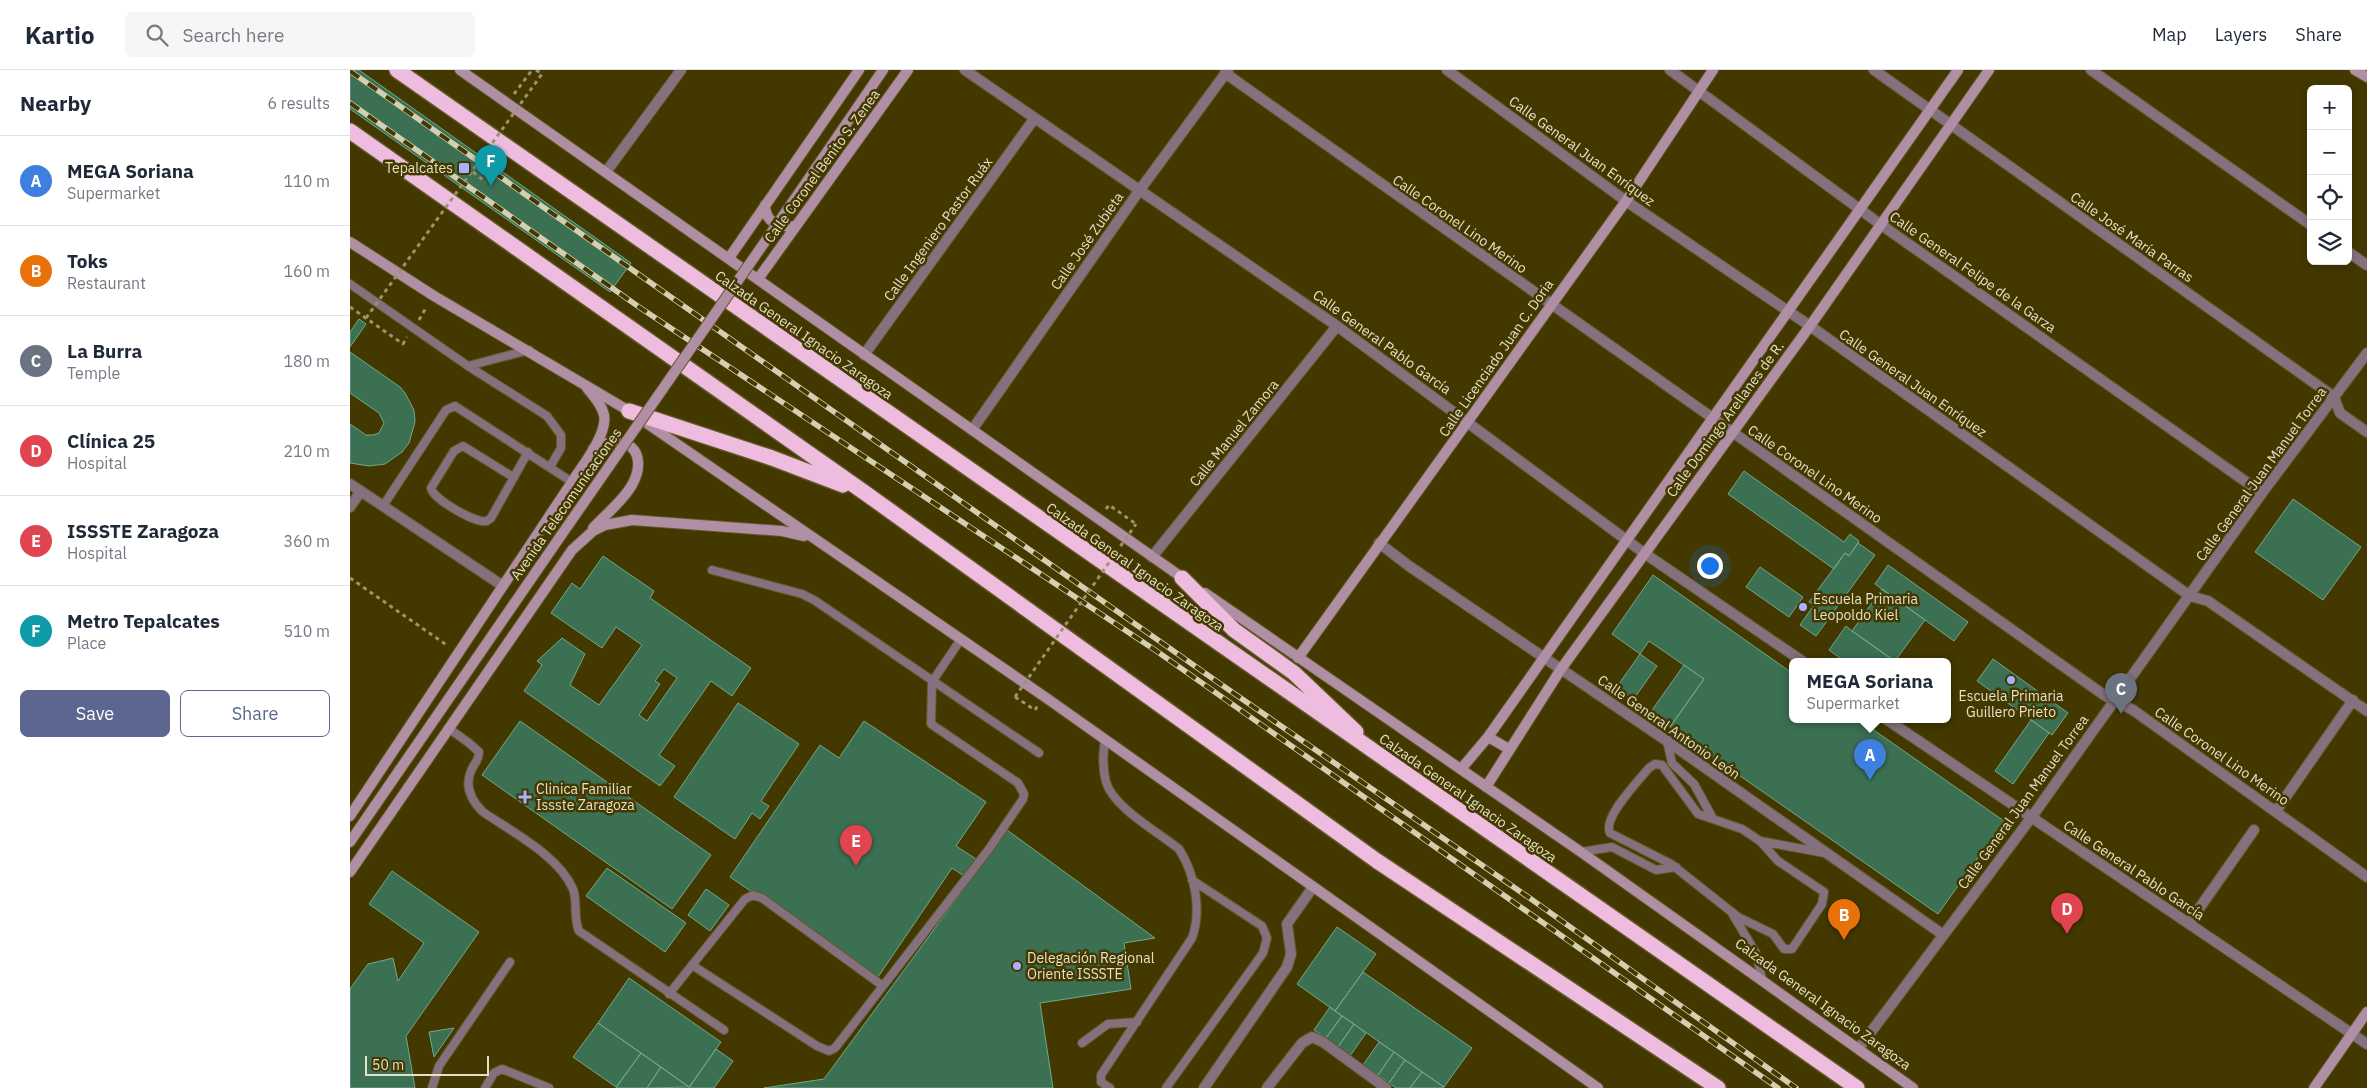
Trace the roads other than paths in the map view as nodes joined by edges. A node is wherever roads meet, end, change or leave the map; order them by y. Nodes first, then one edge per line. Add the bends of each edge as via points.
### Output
1 (397, 70) edge
2 (460, 70) edge
3 (681, 70) edge
4 (859, 70) edge
5 (883, 70) edge
6 (908, 70) edge
7 (965, 70) edge
8 (1447, 70) edge
9 (1670, 70) edge
10 (1713, 70) edge
11 (1874, 70) edge
12 (1958, 70) edge
13 (1989, 70) edge
14 (2092, 70) edge
15 (2354, 70) edge
16 (1227, 72) edge
17 (2367, 77) edge
18 (1698, 90) junction
19 (1930, 109) junction
20 (1034, 119) junction
21 (1950, 125) junction
22 (350, 131) edge
23 (606, 172) junction
24 (803, 187) joint
25 (1139, 191) junction
26 (1626, 201) junction
27 (765, 205) junction
28 (1862, 210) junction
29 (2307, 222) edge
30 (1880, 224) junction
31 (796, 226) junction
32 (350, 242) edge
33 (2352, 255) edge
34 (729, 258) junction
35 (2367, 265) edge
36 (758, 279) junction
37 (350, 284) edge
38 (1550, 305) junction
39 (1789, 314) junction
40 (1337, 326) junction
41 (1810, 326) junction
42 (529, 350) junction
43 (2367, 353) edge
44 (864, 355) junction
45 (468, 366) junction
46 (582, 382) junction
47 (2334, 397) junction
48 (629, 411) junction
49 (1712, 418) junction
50 (1469, 422) junction
51 (972, 430) junction
52 (1731, 432) junction
53 (2367, 432) edge
54 (593, 449) junction
55 (528, 452) junction
56 (550, 467) junction
57 (513, 477) junction
58 (572, 482) junction
59 (350, 484) edge
60 (361, 491) junction
61 (2262, 494) junction
62 (868, 495) junction
63 (383, 506) junction
64 (350, 507) edge
65 (585, 536) junction
66 (1628, 539) junction
67 (818, 542) junction
68 (1379, 542) junction
69 (1644, 553) junction
70 (1152, 557) junction
71 (712, 570) dead end
72 (1182, 578) junction
73 (503, 586) junction
74 (2190, 596) junction
75 (961, 639) junction
76 (1298, 658) junction
77 (1544, 658) junction
78 (1798, 658) edge
79 (1561, 669) junction
80 (932, 682) junction
81 (2353, 700) junction
82 (2114, 702) junction
83 (2367, 710) edge
84 (1892, 723) edge
85 (448, 728) junction
86 (1488, 737) junction
87 (1105, 739) junction
88 (1666, 741) junction
89 (1509, 749) junction
90 (1039, 753) dead end
91 (1392, 766) junction
92 (1461, 769) junction
93 (1486, 787) junction
94 (2276, 811) junction
95 (350, 816) edge
96 (1712, 817) junction
97 (2031, 818) junction
98 (2254, 830) dead end
99 (352, 840) edge
100 (1760, 841) junction
101 (350, 849) edge
102 (1581, 852) junction
103 (1825, 853) junction
104 (1676, 867) junction
105 (350, 872) edge
106 (2367, 877) edge
107 (1192, 880) junction
108 (1313, 887) junction
109 (1732, 913) junction
110 (2189, 923) junction
111 (1942, 934) junction
112 (510, 962) dead end
113 (692, 966) junction
114 (1762, 979) junction
115 (883, 986) junction
116 (669, 994) junction
117 (2367, 1012) edge
118 (1137, 1022) junction
119 (724, 1030) dead end
120 (2352, 1033) junction
121 (1082, 1043) dead end
122 (2367, 1044) edge
123 (1859, 1048) junction
124 (432, 1088) edge
125 (485, 1088) edge
126 (549, 1088) edge
127 (1110, 1088) edge
128 (1166, 1088) edge
129 (1204, 1088) edge
130 (1268, 1088) edge
131 (1386, 1088) edge
132 (1598, 1088) edge
133 (1718, 1088) edge
134 (1857, 1088) edge
135 (1913, 1088) edge
136 (2314, 1088) edge

1 - 91 highway, Calzada General Ignacio Zaragoza
2 - 23 street, Calzada General Ignacio Zaragoza
3 - 23 street
4 - 27 street, Calle Coronel Benito S. Zenea
5 - 24 street, Calle Coronel Benito S. Zenea
6 - 31 street, Calle Coronel Benito S. Zenea
7 - 20 street, Calle General Pablo García
8 - 26 street, Calle General Juan Enríquez
9 - 18 street, Calle General Felipe de la Garza
10 - 18 street, Calle Licenciado Juan C. Doria
11 - 19 street, Calle José María Parras
12 - 19 street, Calle Domingo Arellanes de R.
13 - 21 street, Calle Domingo Arellanes de R.
14 - 29 street
15 - 17 street
16 - 25 street, Calle José Zubieta
16 - 38 street, Calle Coronel Lino Merino
18 - 26 street, Calle Licenciado Juan C. Doria
18 - 28 street, Calle General Felipe de la Garza
19 - 21 street, Calle José María Parras
19 - 28 street, Calle Domingo Arellanes de R.
20 - 25 street, Calle General Pablo García
20 - 44 street, Calle Ingeniero Pastor Ruáx
21 - 30 street, Calle Domingo Arellanes de R.
21 - 47 street, Calle José María Parras
22 - 62 highway
23 - 34 street, Calzada General Ignacio Zaragoza
24 - 99 street, Avenida Telecomunicaciones, bridge
25 - 40 street, Calle General Pablo García
25 - 51 street, Calle José Zubieta
26 - 38 street, Calle Licenciado Juan C. Doria
26 - 39 street, Calle General Juan Enríquez
27 - 31 street via 765,211 775,224
27 - 34 street, Calle Coronel Benito S. Zenea
28 - 30 street, Calle General Felipe de la Garza
28 - 39 street, Calle Domingo Arellanes de R.
30 - 41 street, Calle Domingo Arellanes de R.
30 - 61 street, Calle General Felipe de la Garza
31 - 36 street, Calle Coronel Benito S. Zenea
32 - 42 street via 434,296
33 - 35 street
34 - 36 street, Calzada General Ignacio Zaragoza
36 - 44 street, Calzada General Ignacio Zaragoza
37 - 45 lane
38 - 49 street, Calle Coronel Lino Merino
38 - 50 street, Calle Licenciado Juan C. Doria
39 - 41 street, Calle General Juan Enríquez
39 - 49 street, Calle Domingo Arellanes de R.
40 - 50 street, Calle General Pablo García
40 - 70 street, Calle Manuel Zamora
41 - 52 street, Calle Domingo Arellanes de R.
41 - 74 street, Calle General Juan Enríquez
42 - 45 lane
42 - 46 street
43 - 47 street, Calle General Juan Manuel Torrea
44 - 51 street, Calzada General Ignacio Zaragoza
45 - 56 lane via 547,416 555,425 561,435 561,448
46 - 48 street
46 - 54 street, Avenida Telecomunicaciones via 605,416 603,431
47 - 53 street, Calle José María Parras via 2340,413
47 - 61 street, Calle General Juan Manuel Torrea
48 - 62 highway via 772,458
48 - 67 street
49 - 52 street, Calle Coronel Lino Merino
49 - 66 street, Calle Domingo Arellanes de R.
50 - 66 street, Calle General Pablo García
50 - 68 street, Calle Licenciado Juan C. Doria
51 - 70 street, Calzada General Ignacio Zaragoza
52 - 69 street, Calle Domingo Arellanes de R.
52 - 82 street, Calle Coronel Lino Merino
54 - 58 street, Avenida Telecomunicaciones
54 - 65 street via 609,441 622,441 631,446 637,465 627,492
55 - 56 lane
55 - 57 lane
55 - 63 lane via 460,408 450,407
56 - 58 lane
57 - 57 lane via 490,518 482,523 436,497 431,488 454,451 462,446
58 - 73 street, Avenida Telecomunicaciones
59 - 60 street
60 - 63 street
60 - 64 street
61 - 74 street, Calle General Juan Manuel Torrea
62 - 133 highway via 1377,861
63 - 73 street
65 - 67 street via 605,525 632,520 782,531
65 - 85 street
66 - 69 street, Calle General Pablo García
66 - 77 street, Calle Domingo Arellanes de R.
67 - 75 street
68 - 76 street, Calle Licenciado Juan C. Doria
68 - 77 street, Calle General Antonio León
69 - 78 street, Calle General Pablo García
69 - 79 street, Calle Domingo Arellanes de R.
70 - 72 street, Calzada General Ignacio Zaragoza
71 - 80 lane via 814,600
72 - 76 street, Calzada General Ignacio Zaragoza
72 - 91 highway via 1234,630 1294,673
73 - 95 street, Avenida Telecomunicaciones
74 - 81 street, Calle General Juan Enríquez via 2208,601
74 - 82 street, Calle General Juan Manuel Torrea
75 - 80 lane
75 - 87 street
76 - 92 street, Calzada General Ignacio Zaragoza
77 - 79 street, Calle General Antonio León
77 - 86 street, Calle Domingo Arellanes de R.
79 - 88 street, Calle General Antonio León
79 - 89 street, Calle Domingo Arellanes de R.
80 - 90 lane
80 - 115 lane via 931,724 1018,783 1024,794 989,849
81 - 83 street, Calle General Juan Enríquez
81 - 94 street
82 - 94 street, Calle Coronel Lino Merino via 2133,710
82 - 97 street, Calle General Juan Manuel Torrea
84 - 97 street, Calle General Pablo García
85 - 105 street
85 - 116 lane via 479,752 468,787 473,802 562,870 574,891 579,931
86 - 89 street
86 - 92 street, Calle Domingo Arellanes de R.
87 - 107 lane via 1103,762 1106,783 1113,796 1178,850
87 - 108 street
88 - 96 lane via 1672,763 1694,784
88 - 103 street, Calle General Antonio León
89 - 93 street, Calle Domingo Arellanes de R.
91 - 134 highway, Calzada General Ignacio Zaragoza
92 - 93 street, Calzada General Ignacio Zaragoza
93 - 102 street, Calzada General Ignacio Zaragoza
94 - 106 street, Calle Coronel Lino Merino
96 - 100 lane via 1742,829
96 - 104 lane via 1698,814 1659,764 1649,768 1615,810 1608,822 1610,833
97 - 110 street, Calle General Pablo García
97 - 111 street, Calle General Juan Manuel Torrea
98 - 110 street
99 - 101 street, Avenida Telecomunicaciones
100 - 103 lane
100 - 109 lane via 1778,861 1821,889 1824,900 1796,947 1789,951 1780,946 1773,934
102 - 104 lane via 1612,847 1648,868 1664,871
102 - 114 street, Calzada General Ignacio Zaragoza
103 - 111 street, Calle General Antonio León
104 - 109 lane
107 - 118 lane via 1197,913 1192,938
107 - 128 lane via 1262,926 1267,938 1263,953
108 - 129 street via 1287,924 1291,954 1287,966
108 - 132 street
109 - 114 lane via 1756,953
110 - 120 street, Calle General Pablo García
111 - 123 street, Calle General Juan Manuel Torrea
112 - 124 lane via 439,1066
113 - 115 lane via 816,1046 829,1051 835,1048
113 - 115 lane via 745,899 753,895 762,898
113 - 116 lane
114 - 123 street, Calzada General Ignacio Zaragoza
116 - 119 lane
117 - 120 street
118 - 121 lane via 1108,1024
118 - 127 lane via 1100,1074 1101,1082
120 - 122 street, Calle General Pablo García
120 - 136 street
123 - 135 street, Calzada General Ignacio Zaragoza
125 - 126 lane via 494,1073 502,1068
130 - 131 street via 1302,1043 1312,1037

